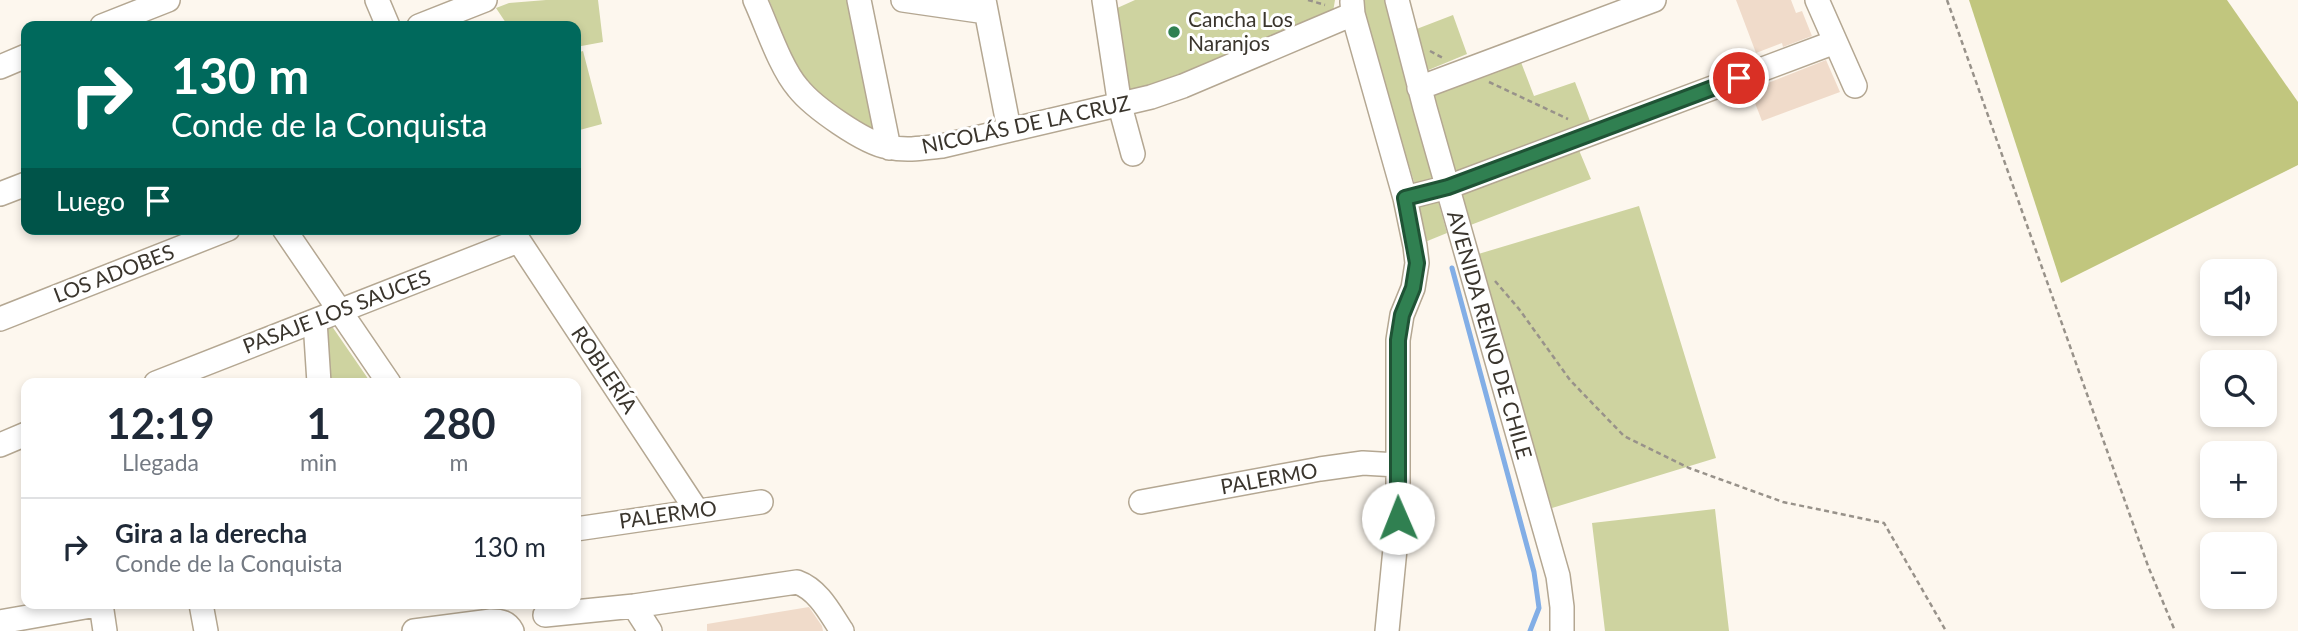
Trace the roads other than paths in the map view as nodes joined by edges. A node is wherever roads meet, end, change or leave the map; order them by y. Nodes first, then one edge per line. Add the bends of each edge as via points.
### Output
1 (168, 0) edge
2 (377, 0) edge
3 (485, 0) edge
4 (755, 0) edge
5 (859, 0) edge
6 (903, 0) edge
7 (1397, 0) edge
8 (1654, 0) edge
9 (1816, 0) edge
10 (1110, 3) edge
11 (985, 6) edge
12 (1353, 7) edge
13 (137, 13) edge
14 (115, 21) edge
15 (386, 21) edge
16 (432, 21) edge
17 (1835, 42) junction
18 (21, 59) edge
19 (0, 67) edge
20 (1855, 86) dead end
21 (1419, 88) junction
22 (1120, 106) junction
23 (1009, 129) junction
24 (889, 148) junction
25 (1133, 154) dead end
26 (21, 186) edge
27 (1448, 187) junction
28 (0, 194) edge
29 (1405, 198) junction
30 (213, 235) edge
31 (288, 235) edge
32 (514, 235) edge
33 (340, 311) junction
34 (0, 318) edge
35 (315, 321) junction
36 (200, 375) edge
37 (319, 378) edge
38 (385, 378) edge
39 (21, 437) edge
40 (0, 445) edge
41 (1397, 465) junction
42 (761, 502) dead end
43 (1141, 502) dead end
44 (697, 511) junction
45 (581, 528) edge
46 (634, 606) junction
47 (73, 609) edge
48 (102, 609) edge
49 (202, 609) edge
50 (547, 617) edge
51 (0, 622) edge
52 (106, 631) edge
53 (206, 631) edge
54 (414, 631) edge
55 (512, 631) edge
56 (650, 631) edge
57 (842, 631) edge
58 (1387, 631) edge
59 (1562, 631) edge

1 - 13 street
2 - 15 street
3 - 16 street
4 - 24 street, NICOLÁS DE LA CRUZ via 798,89 844,125
5 - 24 street
6 - 11 street
7 - 21 street, AVENIDA REINO DE CHILE
8 - 21 street
9 - 17 street
10 - 22 street
11 - 23 street
12 - 22 street, NICOLÁS DE LA CRUZ via 1183,86
12 - 29 street
13 - 14 street
17 - 20 street
17 - 27 street
18 - 19 street
21 - 27 street, AVENIDA REINO DE CHILE
22 - 23 street, NICOLÁS DE LA CRUZ
22 - 25 street
23 - 24 street, NICOLÁS DE LA CRUZ via 942,146
26 - 28 street
27 - 29 street
27 - 59 street, AVENIDA REINO DE CHILE via 1558,576
29 - 41 street via 1417,263 1398,340
30 - 34 street, LOS ADOBES
31 - 33 street
32 - 33 street, PASAJE LOS SAUCES
32 - 44 street, ROBLERÍA
33 - 35 street, PASAJE LOS SAUCES
33 - 38 street
35 - 36 street, PASAJE LOS SAUCES
35 - 37 street
39 - 40 street
41 - 43 street, PALERMO via 1363,463 1320,469
41 - 58 street via 1398,518
42 - 44 street, PALERMO
44 - 45 street, PALERMO
46 - 50 street
46 - 56 street
46 - 57 street via 797,582 818,596
47 - 51 street
48 - 52 street
49 - 53 street
54 - 55 street via 501,621

